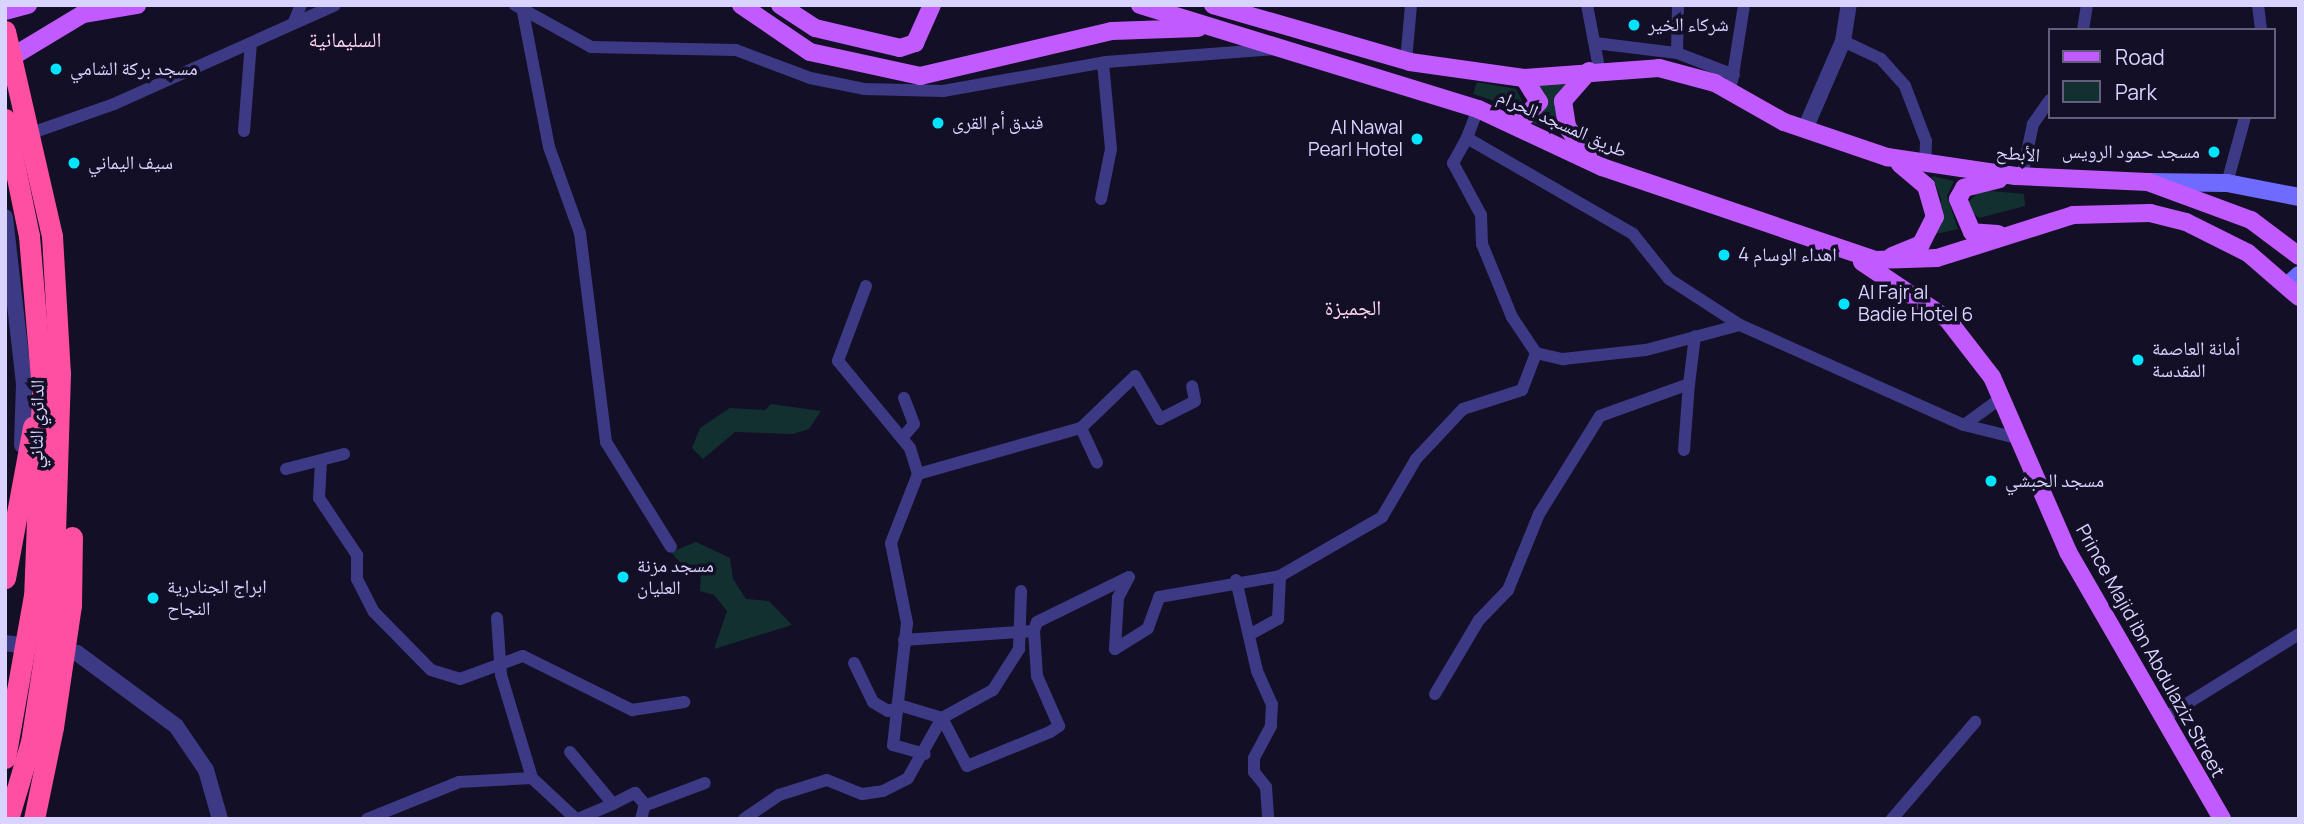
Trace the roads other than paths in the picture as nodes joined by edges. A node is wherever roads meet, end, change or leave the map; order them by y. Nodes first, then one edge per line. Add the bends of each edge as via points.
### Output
1 (28, 5) edge
2 (137, 5) edge
3 (301, 5) edge
4 (335, 5) edge
5 (741, 5) edge
6 (780, 5) edge
7 (932, 5) edge
8 (1140, 5) edge
9 (1213, 5) edge
10 (1410, 5) edge
11 (1587, 5) edge
12 (1678, 5) edge
13 (1744, 5) edge
14 (1849, 5) edge
15 (2087, 5) edge
16 (2258, 5) edge
17 (519, 9) edge
18 (5, 12) edge
19 (295, 22) junction
20 (1219, 28) junction
21 (2083, 28) edge
22 (2260, 28) edge
23 (5, 31) edge
24 (1843, 41) junction
25 (251, 43) junction
26 (1595, 43) junction
27 (1291, 47) junction
28 (1677, 53) junction
29 (5, 61) edge
30 (1406, 61) junction
31 (1103, 63) junction
32 (1594, 69) junction
33 (1524, 78) junction
34 (1732, 83) junction
35 (2048, 103) edge
36 (1478, 109) junction
37 (5, 119) edge
38 (2244, 119) edge
39 (1517, 125) junction
40 (1804, 129) junction
41 (244, 131) dead end
42 (1467, 138) junction
43 (5, 155) edge
44 (1887, 157) junction
45 (1925, 164) junction
46 (1602, 167) junction
47 (2019, 176) junction
48 (2148, 182) junction
49 (2227, 183) junction
50 (2299, 197) edge
51 (1101, 199) dead end
52 (5, 218) edge
53 (2009, 233) junction
54 (1840, 251) junction
55 (2299, 256) edge
56 (1875, 260) junction
57 (2295, 285) edge
58 (866, 286) dead end
59 (1740, 325) junction
60 (1695, 336) junction
61 (1536, 353) junction
62 (1689, 384) junction
63 (1192, 386) dead end
64 (42, 391) junction
65 (904, 398) dead end
66 (2001, 398) junction
67 (1964, 425) junction
68 (1081, 428) junction
69 (902, 438) junction
70 (2017, 438) junction
71 (1684, 450) dead end
72 (344, 454) dead end
73 (321, 461) junction
74 (1097, 463) dead end
75 (286, 469) dead end
76 (918, 474) junction
77 (22, 477) junction
78 (671, 547) dead end
79 (1280, 576) junction
80 (5, 578) edge
81 (1236, 580) junction
82 (1021, 591) dead end
83 (52, 600) junction
84 (497, 618) dead end
85 (1028, 631) junction
86 (2299, 634) edge
87 (1249, 635) junction
88 (904, 640) junction
89 (5, 643) edge
90 (505, 661) junction
91 (854, 663) dead end
92 (1435, 694) dead end
93 (684, 702) dead end
94 (899, 706) junction
95 (942, 718) junction
96 (2162, 719) junction
97 (1975, 722) dead end
98 (570, 752) dead end
99 (925, 754) junction
100 (5, 758) edge
101 (532, 778) junction
102 (705, 783) dead end
103 (613, 804) junction
104 (643, 813) edge
105 (8, 819) edge
106 (34, 819) edge
107 (220, 819) edge
108 (367, 819) edge
109 (577, 819) edge
110 (744, 819) edge
111 (1268, 819) edge
112 (1892, 819) edge
113 (2222, 819) edge

1 - 18 main road
2 - 29 main road via 83,14
3 - 19 street
4 - 19 street
5 - 20 main road via 810,52 920,76 1112,32
6 - 7 main road via 816,28 882,47 915,43
8 - 20 main road, طريق المسجد الحرام
9 - 30 main road, طريق المسجد الحرام
10 - 30 street
11 - 26 street
12 - 28 street
13 - 34 street
14 - 24 street
15 - 21 street
16 - 22 street
17 - 31 street via 591,47 736,50 810,78 864,89 943,91
17 - 78 street via 549,147 580,233 606,442
19 - 25 street
20 - 27 main road, طريق المسجد الحرام
23 - 83 highway, الدائري الثاني, bridge via 52,236 73,488
24 - 40 street
24 - 45 street via 1881,59 1905,86 1926,141
25 - 41 street
25 - 43 street via 114,104 18,138
26 - 28 street
26 - 32 street
27 - 31 street
27 - 36 main road, طريق المسجد الحرام
28 - 34 street
30 - 33 main road, طريق المسجد الحرام
31 - 51 street via 1111,149
32 - 33 main road, طريق المسجد الحرام
32 - 34 main road, طريق المسجد الحرام via 1659,68
32 - 46 main road via 1569,89 1564,115 1582,150
33 - 39 main road via 1539,102
34 - 40 main road, طريق المسجد الحرام
35 - 47 street via 2033,124
36 - 39 main road, طريق المسجد الحرام
36 - 42 street
37 - 64 highway, الدائري الثاني, bridge via 29,236
38 - 49 street
39 - 46 main road, طريق المسجد الحرام
40 - 44 main road, طريق المسجد الحرام
42 - 59 street via 1633,234 1669,279
42 - 61 street via 1452,163 1481,215 1482,244 1512,317
44 - 45 main road, طريق المسجد الحرام
44 - 56 main road via 1926,186 1935,217 1921,244
45 - 47 main road, الأبطح
46 - 54 main road, طريق المسجد الحرام
47 - 48 main road, الأبطح
47 - 53 main road via 1964,188 1958,200 1972,232
48 - 49 main road
48 - 55 main road, الأبطح via 2251,220
49 - 50 main road
52 - 77 street via 24,384
53 - 56 main road, طريق المسجد الحرام via 1937,258
53 - 57 main road via 2073,215 2150,213 2220,237
54 - 56 main road, طريق المسجد الحرام
54 - 66 main road, Prince Majid ibn Abdulaziz Street via 1887,275 1947,319
58 - 69 street via 838,361
59 - 60 street
59 - 67 street
60 - 61 street via 1646,350 1563,359
60 - 62 street
61 - 79 street via 1522,390 1463,409 1416,459 1382,517
62 - 71 street
62 - 92 street via 1600,416 1539,514 1508,590 1479,620
63 - 68 street via 1195,401 1160,419 1135,376
64 - 77 highway
64 - 83 highway, الدائري الثاني
65 - 69 street via 914,424
66 - 67 street
66 - 70 main road, Prince Majid ibn Abdulaziz Street
67 - 70 street
68 - 74 street
68 - 76 street
69 - 76 street
70 - 96 main road, Prince Majid ibn Abdulaziz Street via 2068,552
72 - 73 street
73 - 75 street
73 - 90 street via 319,498 358,555 358,579 374,612 405,646 431,670 460,679
76 - 88 street via 891,543 907,622
77 - 80 highway
79 - 81 street
79 - 87 street via 1278,619
81 - 85 street via 1160,597 1147,628 1115,649 1118,598 1129,577 1037,622
81 - 87 street
82 - 85 street
83 - 100 highway, الدائري الثاني, bridge
83 - 105 highway, الدائري الثاني, bridge via 31,742
83 - 106 highway, bridge via 53,727
84 - 90 street
85 - 88 street
85 - 95 street via 993,690
85 - 95 street via 1037,676 1059,726 967,765
86 - 96 street
87 - 111 street via 1272,704 1271,726 1254,758 1254,772 1266,787
88 - 94 street
89 - 107 street via 77,653 176,726 206,770
90 - 93 street via 523,656 632,710
90 - 101 street via 501,675
91 - 94 street via 873,702 888,711
94 - 95 street
94 - 99 street via 893,745
95 - 99 street
96 - 113 main road, Prince Majid ibn Abdulaziz Street
97 - 112 street
98 - 103 street
99 - 110 street via 908,778 883,791 862,794 827,780 808,784
101 - 108 street via 459,782
101 - 109 street
102 - 104 street
103 - 104 street via 635,793
103 - 109 street

